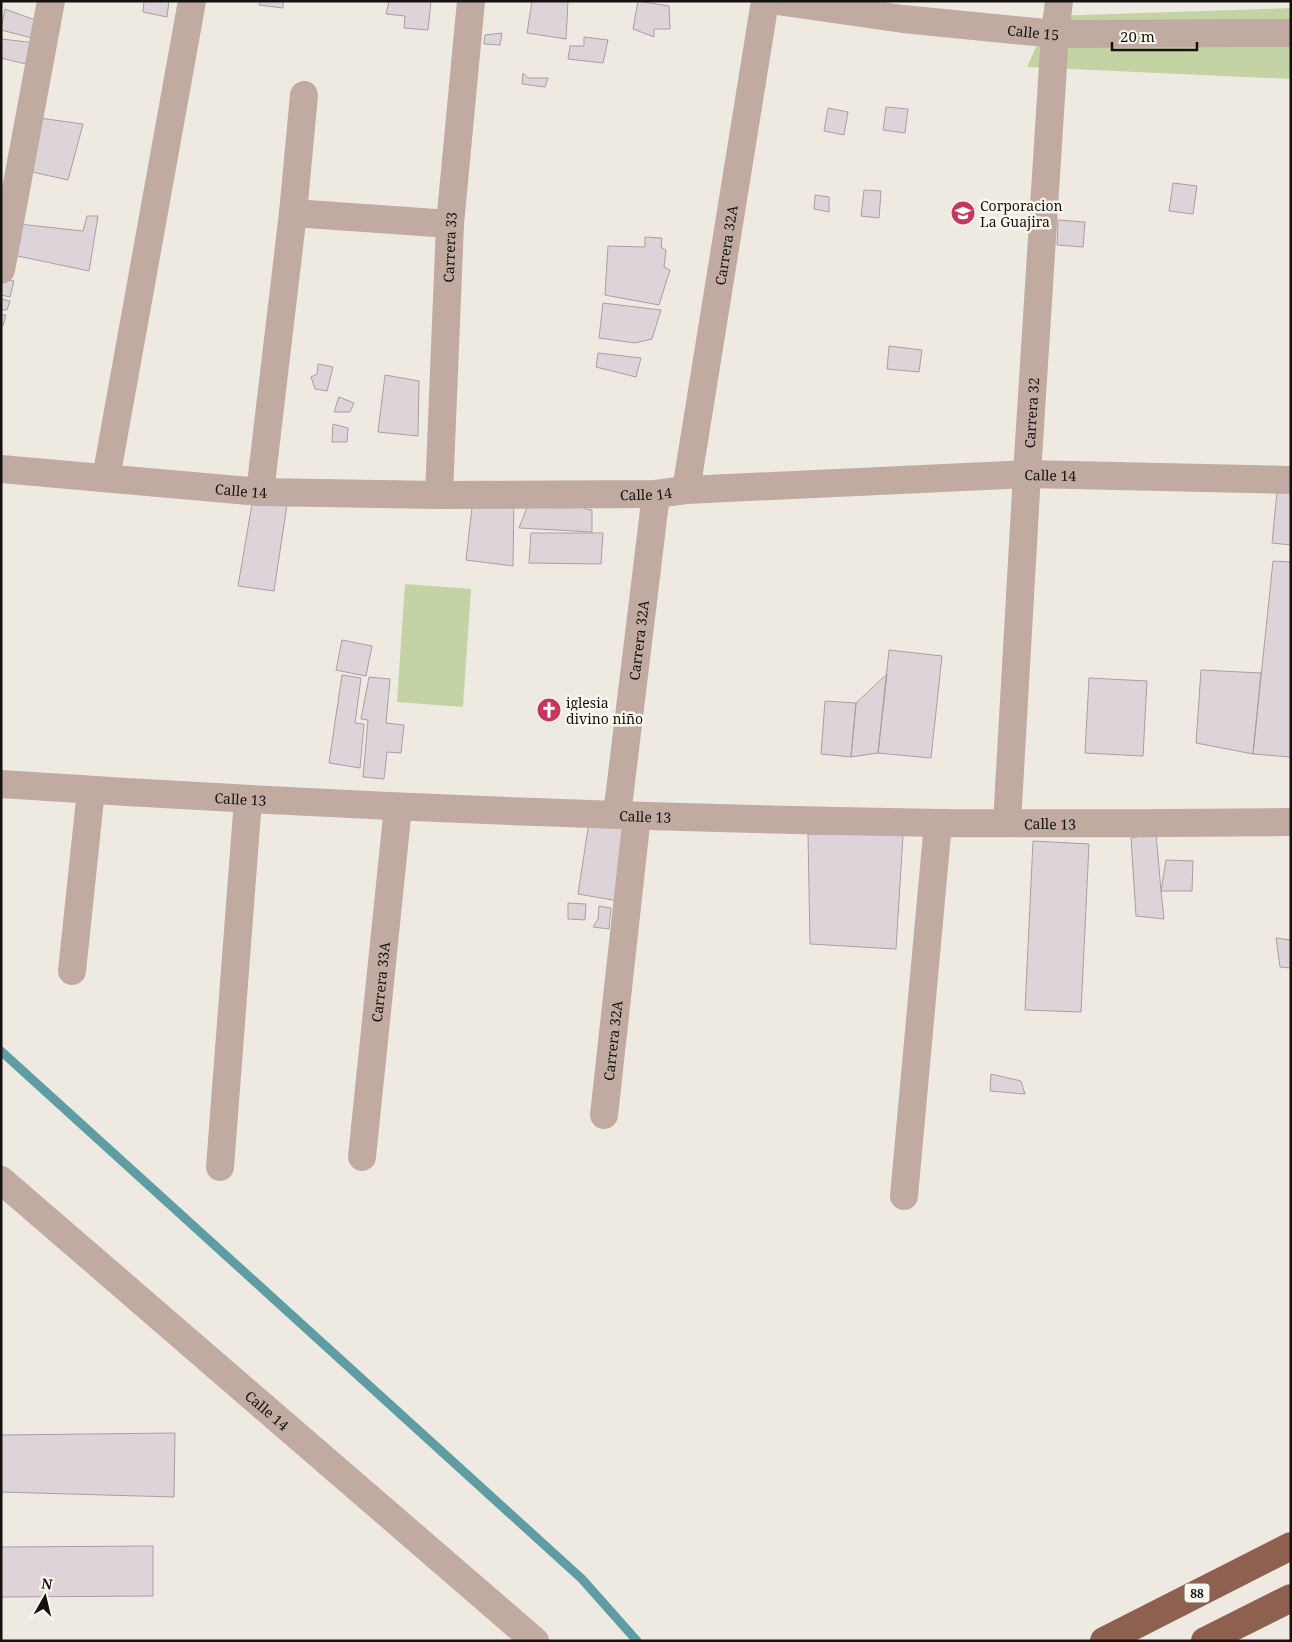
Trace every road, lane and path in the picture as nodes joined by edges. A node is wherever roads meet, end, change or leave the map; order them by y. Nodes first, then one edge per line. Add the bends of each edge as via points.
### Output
1 (52, 1) edge
2 (192, 1) edge
3 (471, 1) edge
4 (765, 1) edge
5 (777, 1) edge
6 (1060, 1) edge
7 (1291, 33) edge
8 (1055, 34) junction
9 (304, 95) dead end
10 (293, 213) junction
11 (450, 224) junction
12 (1, 270) edge
13 (1, 469) edge
14 (1027, 474) junction
15 (106, 478) junction
16 (1291, 480) edge
17 (686, 490) junction
18 (260, 492) junction
19 (656, 494) junction
20 (439, 495) junction
21 (1, 784) edge
22 (91, 790) junction
23 (248, 800) junction
24 (398, 807) junction
25 (627, 815) junction
26 (1291, 822) edge
27 (938, 823) junction
28 (1007, 823) junction
29 (72, 970) dead end
30 (604, 1115) dead end
31 (362, 1157) dead end
32 (220, 1167) dead end
33 (1, 1180) edge
34 (904, 1196) dead end
35 (1291, 1546) edge
36 (1291, 1598) edge
37 (535, 1641) edge
38 (1104, 1641) edge
39 (1205, 1641) edge

1 - 12 street
2 - 15 street
3 - 11 street, Carrera 33
4 - 17 street, Carrera 32A
5 - 8 street, Calle 15 via 903,19
6 - 8 street, Carrera 32
7 - 8 street, Calle 15
8 - 14 street, Carrera 32
9 - 10 street
10 - 11 street
10 - 18 street
11 - 20 street, Carrera 33
13 - 15 street, Calle 14
14 - 16 street, Calle 14
14 - 17 street, Calle 14
14 - 28 street, Carrera 32
15 - 18 street, Calle 14
17 - 19 street, Calle 14
18 - 20 street, Calle 14
19 - 20 street, Calle 14
19 - 25 street, Carrera 32A
21 - 22 street, Calle 13
22 - 23 street, Calle 13
22 - 29 street
23 - 24 street, Calle 13
23 - 32 street
24 - 25 street, Calle 13
24 - 31 street, Carrera 33A
25 - 27 street, Calle 13
25 - 30 street, Carrera 32A
26 - 28 street, Calle 13
27 - 28 street, Calle 13
27 - 34 street
33 - 37 street, Calle 14
35 - 38 highway, 88
36 - 39 highway

